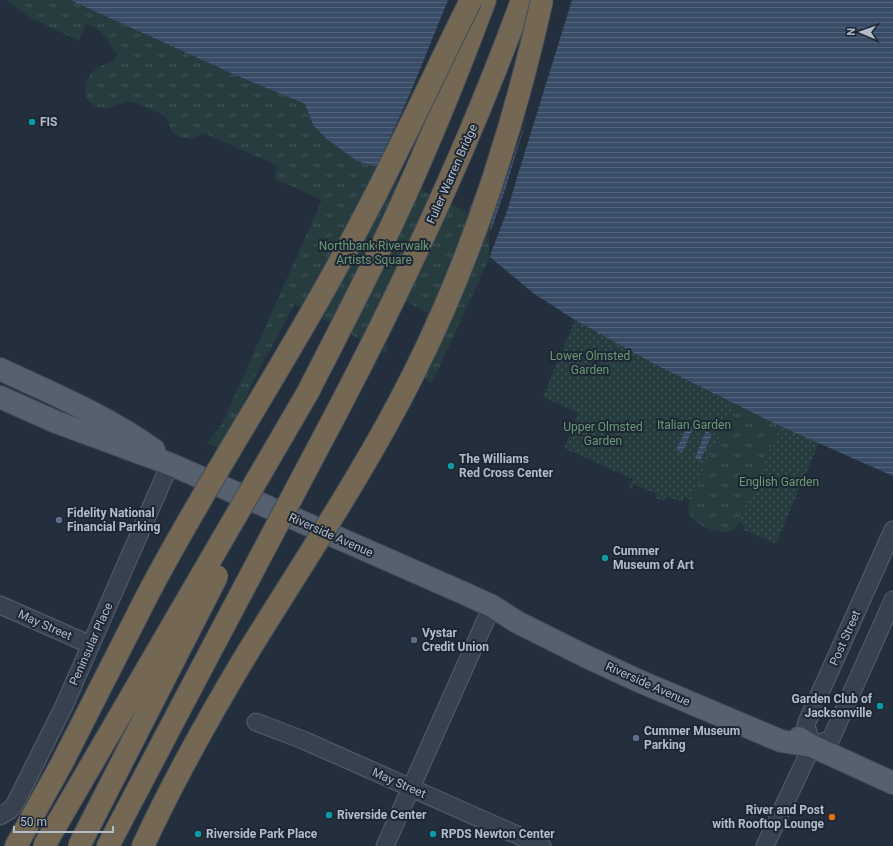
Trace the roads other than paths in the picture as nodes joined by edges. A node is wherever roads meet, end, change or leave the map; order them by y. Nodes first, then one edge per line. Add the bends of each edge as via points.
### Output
1 (471, 0) edge
2 (486, 0) edge
3 (522, 0) edge
4 (542, 0) edge
5 (0, 369) edge
6 (308, 392) junction
7 (0, 397) edge
8 (170, 464) junction
9 (893, 530) edge
10 (893, 600) edge
11 (0, 605) edge
12 (492, 606) junction
13 (91, 645) junction
14 (182, 707) junction
15 (256, 722) dead end
16 (812, 746) junction
17 (893, 782) edge
18 (410, 788) junction
19 (0, 816) edge
20 (16, 846) edge
21 (44, 846) edge
22 (79, 846) edge
23 (108, 846) edge
24 (117, 846) edge
25 (143, 846) edge
26 (385, 846) edge
27 (542, 846) edge
28 (764, 846) edge

1 - 20 highway, bridge via 373,200 338,265 208,484
2 - 6 highway via 410,185
3 - 14 highway, Fuller Warren Bridge, bridge via 439,205 377,334
4 - 25 highway, bridge via 520,94 495,175 472,241 438,324 381,434 191,750
5 - 8 main road, Riverside Avenue via 117,425
6 - 21 highway, bridge
6 - 22 highway, bridge
7 - 8 main road, Riverside Avenue via 56,422
8 - 12 main road, Riverside Avenue
8 - 13 street, Peninsular Place
9 - 16 street, Post Street via 806,725
10 - 16 street via 831,739
11 - 13 street, May Street
12 - 16 main road, Riverside Avenue via 514,610 528,616 785,730
12 - 18 street
13 - 19 street, Peninsular Place via 15,804 7,813
14 - 23 highway
14 - 24 highway
15 - 18 street, May Street via 299,738
16 - 17 main road, Riverside Avenue
16 - 28 street
18 - 26 street
18 - 27 street, May Street

